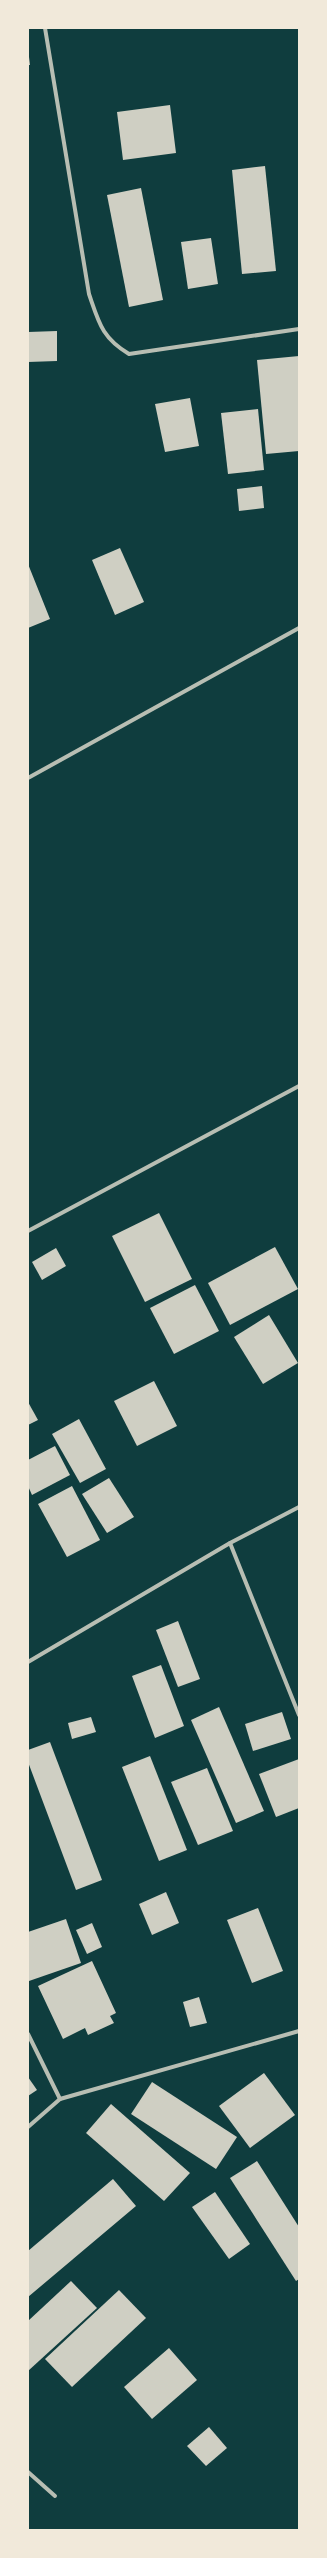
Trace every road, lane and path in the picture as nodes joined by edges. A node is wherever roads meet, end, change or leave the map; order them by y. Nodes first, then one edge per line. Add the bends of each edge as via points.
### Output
1 (45, 28) edge
2 (299, 329) edge
3 (299, 628) edge
4 (28, 778) edge
5 (299, 1086) edge
6 (28, 1230) edge
7 (299, 1507) edge
8 (230, 1543) junction
9 (28, 1662) edge
10 (299, 1715) edge
11 (299, 2031) edge
12 (28, 2034) edge
13 (60, 2100) junction
14 (28, 2127) edge
15 (28, 2472) edge
16 (55, 2496) dead end

1 - 2 street via 89,294 101,327 112,344 129,354
3 - 4 street
5 - 6 street
7 - 8 street
8 - 9 street
8 - 10 street
11 - 13 street
12 - 13 street
13 - 14 street
15 - 16 street

